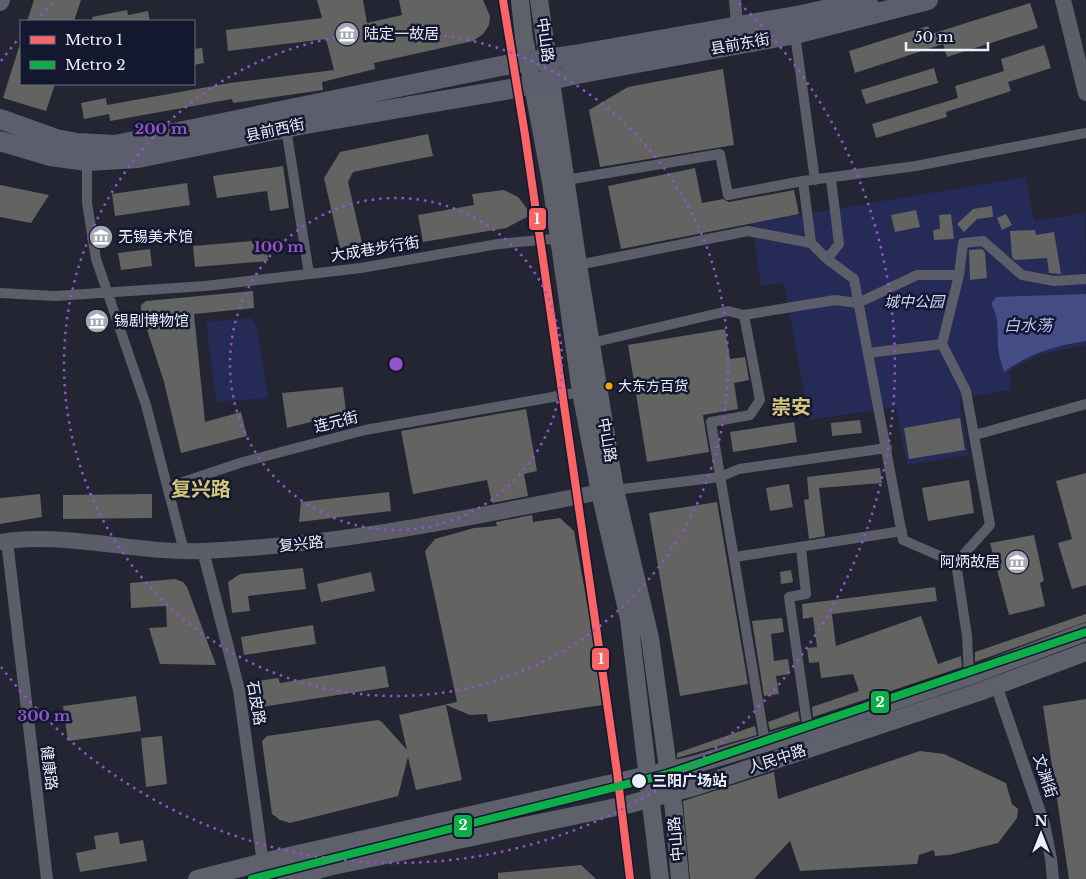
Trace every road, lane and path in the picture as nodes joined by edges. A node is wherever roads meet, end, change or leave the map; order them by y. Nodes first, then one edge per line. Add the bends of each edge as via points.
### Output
1 (520, 0) edge
2 (539, 0) edge
3 (735, 0) edge
4 (868, 0) edge
5 (928, 0) edge
6 (1063, 0) edge
7 (738, 26) junction
8 (795, 34) junction
9 (538, 60) junction
10 (542, 82) junction
11 (1086, 93) edge
12 (0, 119) edge
13 (286, 128) junction
14 (1086, 133) edge
15 (0, 141) edge
16 (87, 161) junction
17 (831, 179) junction
18 (566, 180) junction
19 (815, 180) junction
20 (803, 181) junction
21 (567, 237) junction
22 (811, 243) junction
23 (827, 259) junction
24 (578, 265) junction
25 (309, 274) junction
26 (959, 275) junction
27 (1086, 279) edge
28 (0, 292) edge
29 (108, 292) junction
30 (858, 303) junction
31 (744, 315) junction
32 (590, 343) junction
33 (942, 344) junction
34 (868, 353) junction
35 (581, 392) junction
36 (1086, 404) edge
37 (975, 435) junction
38 (887, 448) junction
39 (720, 477) junction
40 (168, 487) junction
41 (607, 491) junction
42 (902, 531) junction
43 (4, 542) edge
44 (801, 548) junction
45 (184, 551) junction
46 (203, 551) junction
47 (735, 557) junction
48 (956, 564) junction
49 (1086, 632) edge
50 (1086, 652) edge
51 (969, 676) junction
52 (996, 686) junction
53 (808, 730) junction
54 (765, 743) junction
55 (669, 770) junction
56 (647, 775) junction
57 (672, 793) junction
58 (650, 798) junction
59 (263, 863) junction
60 (47, 879) edge
61 (197, 879) edge
62 (286, 879) edge
63 (660, 879) edge
64 (680, 879) edge
65 (1053, 879) edge

1 - 9 main road, 中山路
2 - 9 main road, 中山路
3 - 7 street
4 - 7 main road, 县前东街
5 - 8 main road, 县前东街
6 - 11 street
7 - 9 main road, 县前东街
8 - 10 main road, 县前东街
8 - 19 street
9 - 10 main road, 中山路
9 - 12 main road, 县前西街 via 115,144 56,139
10 - 13 main road, 县前西街
10 - 18 main road, 中山路
10 - 21 main road, 中山路
13 - 16 main road, 县前西街 via 138,158
13 - 25 street
14 - 17 street
15 - 16 main road, 县前西街 via 50,156
16 - 29 street via 86,203 96,259
17 - 19 street
17 - 23 street via 839,244
18 - 20 street via 720,154 728,195
18 - 21 main road, 中山路
19 - 20 street
20 - 22 street
21 - 24 main road, 中山路
21 - 25 street, 大成巷步行街 via 498,244
21 - 35 main road, 中山路
22 - 23 street
22 - 24 street via 748,231
23 - 30 street via 854,279
24 - 32 main road, 中山路
25 - 29 street, 大成巷步行街 via 205,286
26 - 27 street via 963,243 983,241 1022,275 1054,281
26 - 30 street via 917,275
26 - 33 street
28 - 29 street, 大成巷步行街 via 55,296
29 - 40 street via 146,405
30 - 31 street via 835,300
30 - 34 street
31 - 32 street via 728,311
31 - 39 street via 760,400 750,415 712,422
32 - 41 main road, 中山路
33 - 34 street
33 - 37 street via 966,391
34 - 38 street
35 - 40 street, 连元街 via 365,430 243,462
35 - 41 main road, 中山路
36 - 37 street
37 - 48 street via 990,525
38 - 39 street via 739,469
38 - 42 street
39 - 41 street
39 - 47 street
40 - 45 street
41 - 46 street, 复兴路 via 416,528 300,545
41 - 55 main road, 中山路 via 650,638
41 - 56 main road, 中山路 via 629,619
42 - 44 street
42 - 48 street via 903,540
43 - 45 street, 复兴路 via 71,539
43 - 60 street, 健康路
44 - 47 street
44 - 53 street via 806,594 788,597
45 - 46 street, 复兴路
46 - 59 street, 石皮路 via 239,690
47 - 54 street
48 - 51 street via 967,636
49 - 51 main road, 人民中路
50 - 52 main road, 人民中路
51 - 53 main road, 人民中路
52 - 57 main road, 人民中路
52 - 65 street, 文渊街 via 1044,824
53 - 54 main road, 人民中路
54 - 55 main road, 人民中路
55 - 56 main road, 人民中路
55 - 57 main road, 中山路
56 - 58 main road, 中山路
56 - 59 main road, 人民中路
57 - 58 main road, 人民中路
57 - 64 main road, 中山路
58 - 62 main road, 人民中路 via 328,867
58 - 63 main road, 中山路
59 - 61 main road, 人民中路

